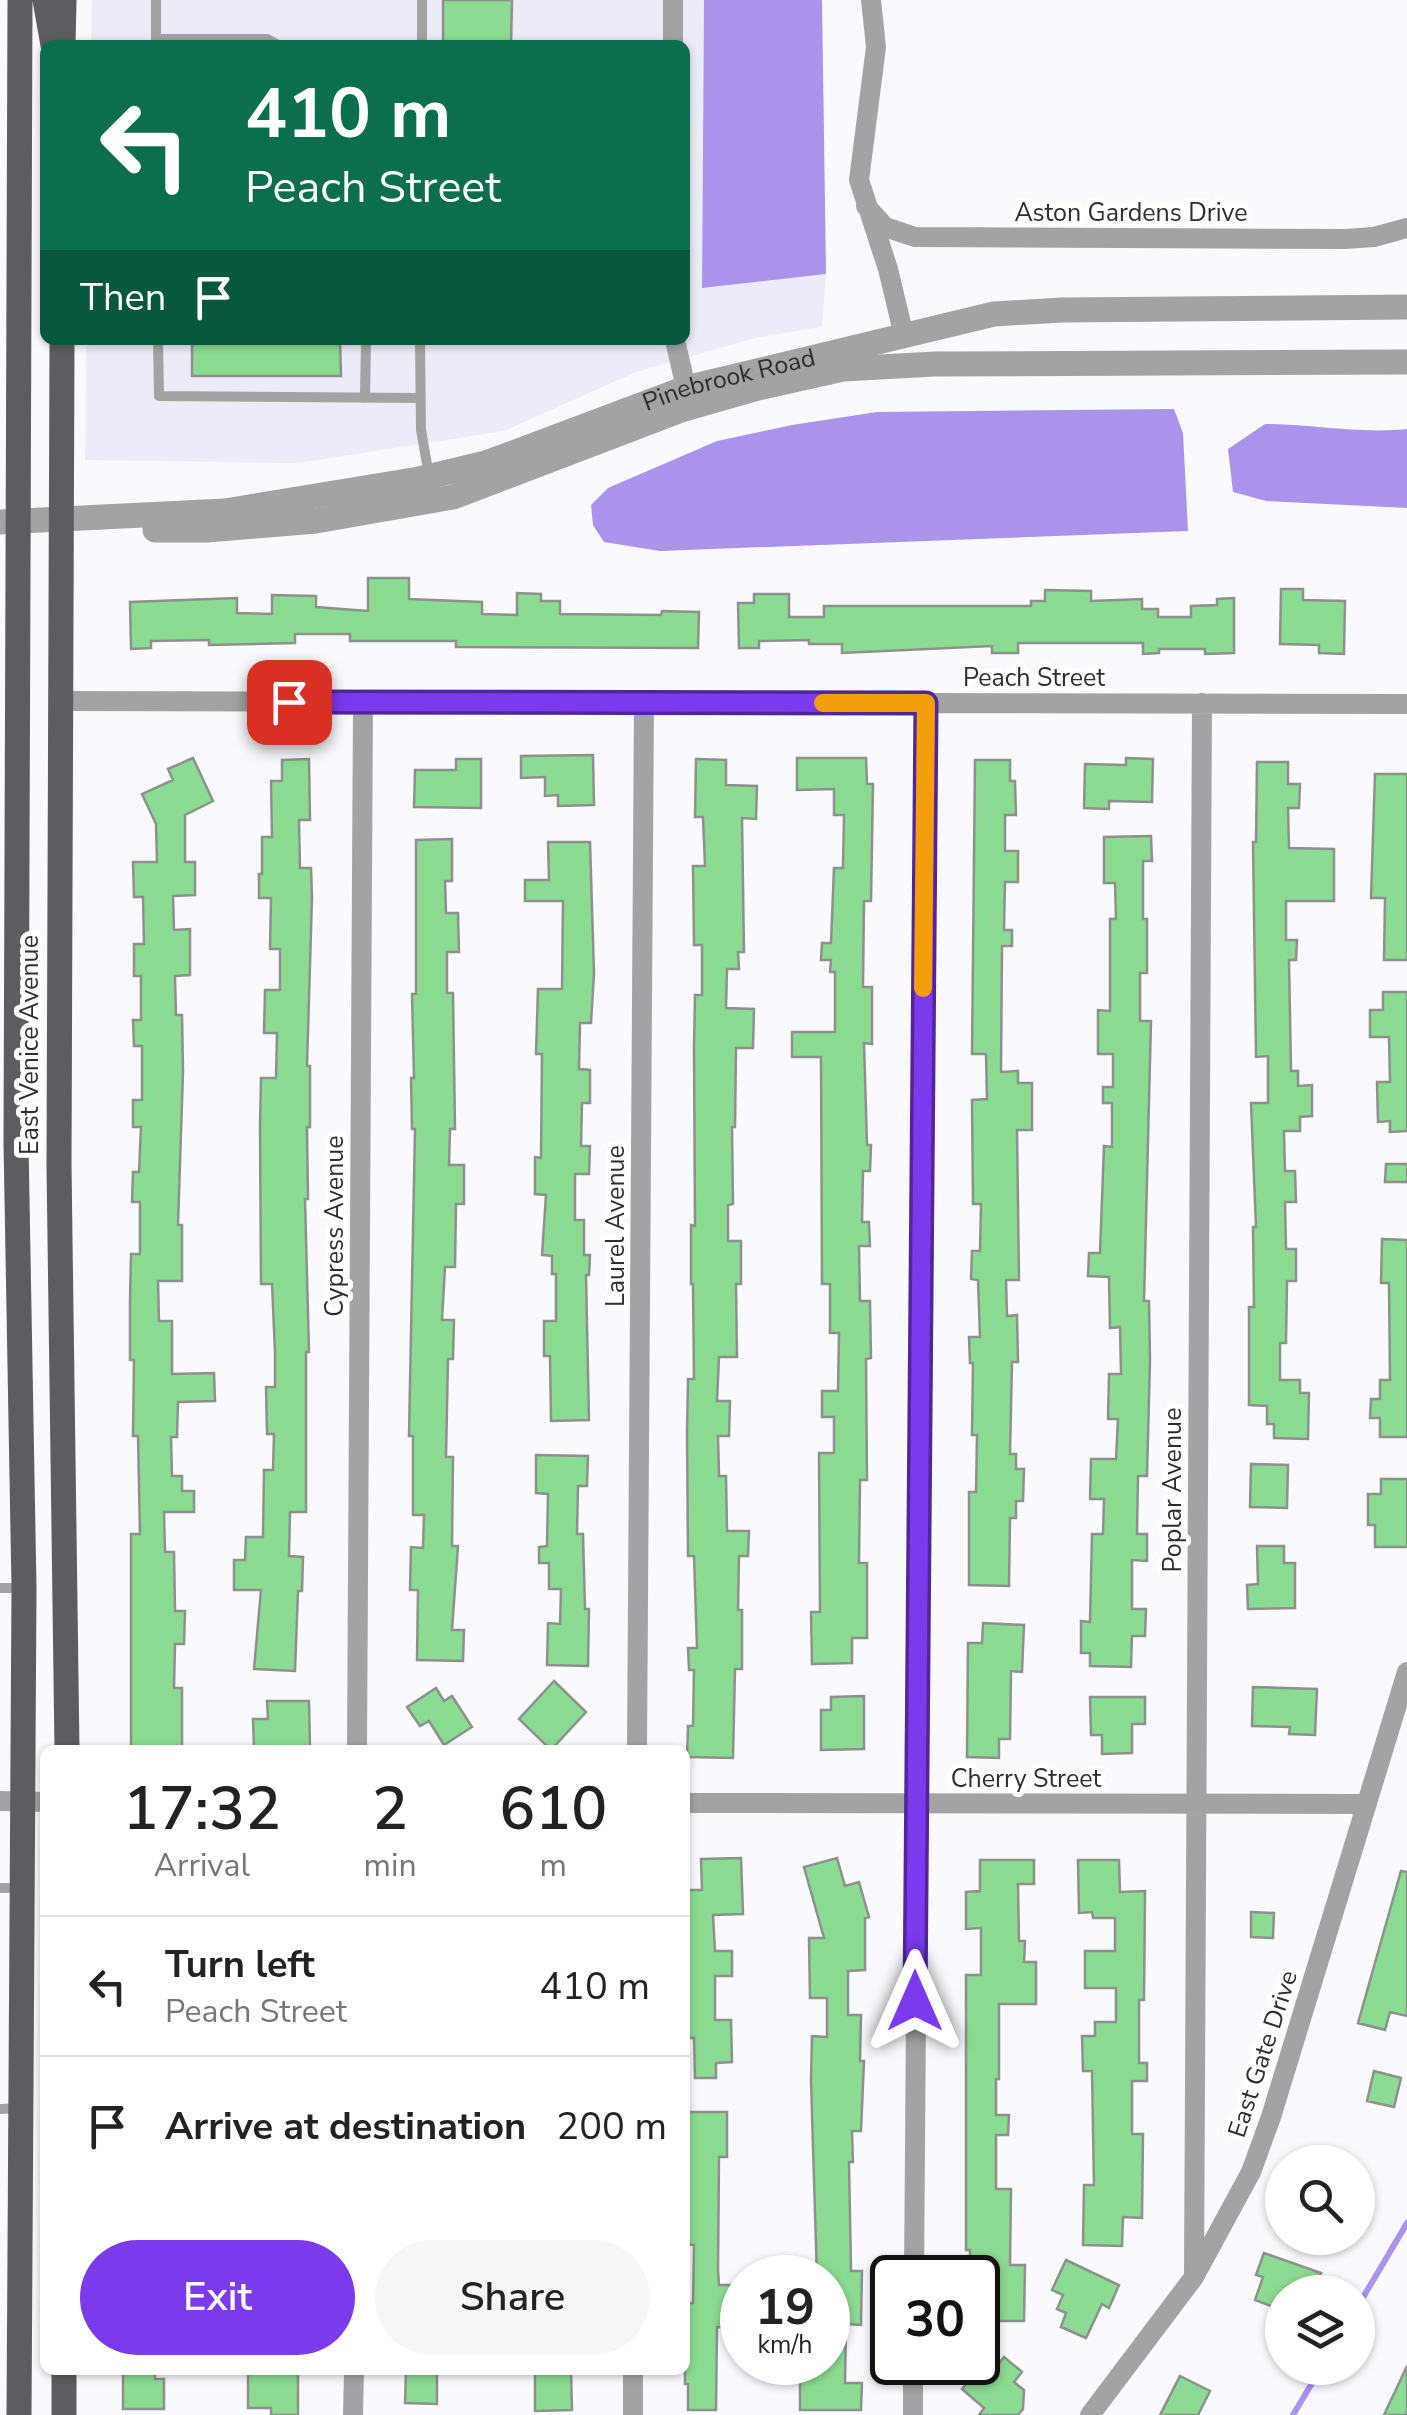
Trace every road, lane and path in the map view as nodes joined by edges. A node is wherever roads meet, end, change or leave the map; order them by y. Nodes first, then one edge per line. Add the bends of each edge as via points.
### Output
1 (20, 0) edge
2 (45, 0) edge
3 (64, 0) edge
4 (156, 0) edge
5 (422, 0) edge
6 (674, 0) edge
7 (871, 0) edge
8 (52, 40) edge
9 (64, 40) edge
10 (156, 40) edge
11 (230, 40) edge
12 (269, 40) edge
13 (422, 40) edge
14 (673, 40) edge
15 (866, 206) junction
16 (1407, 228) edge
17 (916, 237) junction
18 (888, 269) junction
19 (1407, 307) edge
20 (904, 336) junction
21 (62, 345) edge
22 (158, 345) edge
23 (366, 345) edge
24 (420, 345) edge
25 (676, 345) edge
26 (1407, 362) edge
27 (686, 388) junction
28 (366, 398) junction
29 (420, 398) junction
30 (429, 476) junction
31 (314, 510) junction
32 (61, 519) junction
33 (10, 521) edge
34 (60, 701) junction
35 (363, 702) junction
36 (644, 703) junction
37 (926, 703) junction
38 (1202, 704) junction
39 (1407, 704) edge
40 (8, 858) edge
41 (12, 1588) edge
42 (1407, 1672) edge
43 (67, 1745) edge
44 (357, 1745) edge
45 (637, 1745) edge
46 (22, 1801) edge
47 (690, 1803) edge
48 (916, 1804) junction
49 (1196, 1804) junction
50 (1366, 1804) junction
51 (11, 1888) edge
52 (10, 2109) edge
53 (914, 2255) edge
54 (1194, 2277) junction
55 (10, 2346) edge
56 (64, 2375) edge
57 (354, 2375) edge
58 (633, 2375) edge
59 (913, 2385) edge
60 (19, 2415) edge
61 (64, 2415) edge
62 (353, 2415) edge
63 (633, 2415) edge
64 (913, 2415) edge
65 (1090, 2415) edge

1 - 33 main road, East Venice Avenue
2 - 8 main road
3 - 9 main road
4 - 10 lane
5 - 13 lane
6 - 14 street
7 - 15 street via 876,48 859,180
11 - 12 lane
15 - 17 street, Aston Gardens Drive via 884,226
15 - 18 street
16 - 17 street, Aston Gardens Drive via 1345,239
17 - 18 street
18 - 20 street
19 - 20 street, Pinebrook Road via 1026,312
20 - 27 street, Pinebrook Road
21 - 32 main road, East Venice Avenue
22 - 28 lane via 158,396
23 - 28 lane
24 - 29 lane
25 - 27 street
26 - 31 street, Pinebrook Road via 843,369 680,410 453,497
27 - 30 street, Pinebrook Road via 486,464
28 - 29 lane
29 - 30 lane
30 - 31 street, Pinebrook Road
31 - 32 street, Pinebrook Road via 207,530 114,530
32 - 33 street, Pinebrook Road
32 - 34 main road, East Venice Avenue
33 - 40 main road, East Venice Avenue
34 - 35 street, Peach Street
34 - 43 main road, East Venice Avenue
35 - 36 street, Peach Street
35 - 44 street, Cypress Avenue
36 - 37 street, Peach Street
36 - 45 street, Laurel Avenue
37 - 38 street, Peach Street
37 - 48 street
38 - 39 street, Peach Street
38 - 49 street, Poplar Avenue
40 - 41 main road, East Venice Avenue via 16,1143
41 - 46 main road, East Venice Avenue
42 - 50 street, East Gate Drive
46 - 51 main road, East Venice Avenue
47 - 48 street, Cherry Street
48 - 49 street, Cherry Street
48 - 53 street
49 - 50 street, Cherry Street
49 - 54 street, Poplar Avenue
50 - 54 street, East Gate Drive via 1251,2172
51 - 52 main road, East Venice Avenue
52 - 55 main road, East Venice Avenue
54 - 65 street, East Gate Drive
55 - 60 main road, East Venice Avenue
56 - 61 main road
57 - 62 street
58 - 63 street
59 - 64 street

